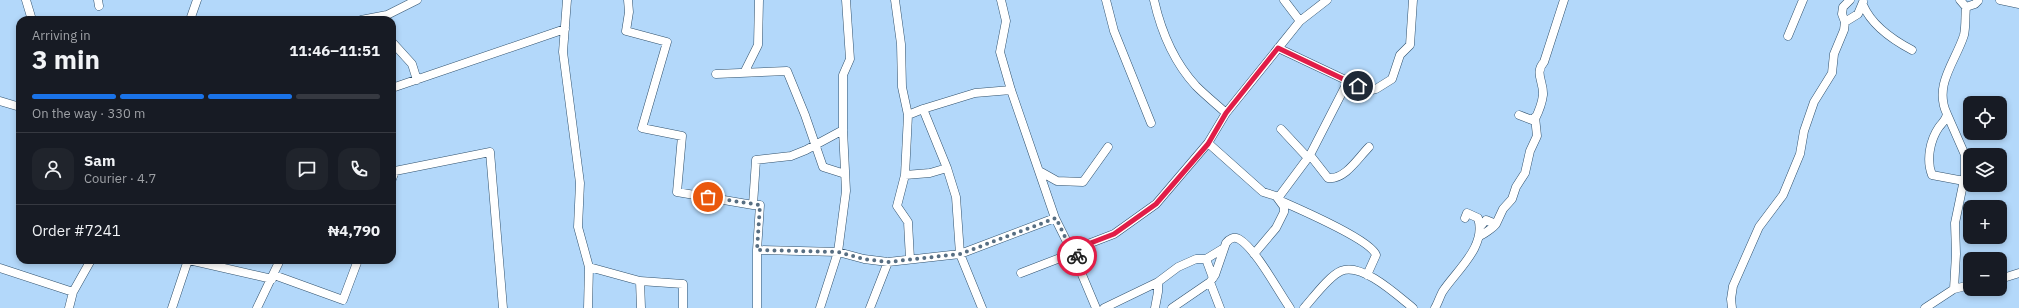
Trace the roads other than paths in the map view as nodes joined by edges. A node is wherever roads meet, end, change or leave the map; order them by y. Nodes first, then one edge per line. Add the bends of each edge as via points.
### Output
1 (26, 0) edge
2 (197, 0) edge
3 (417, 0) edge
4 (567, 0) edge
5 (628, 0) edge
6 (759, 0) edge
7 (846, 0) edge
8 (895, 0) edge
9 (1001, 0) edge
10 (1106, 0) edge
11 (1154, 0) edge
12 (1284, 0) edge
13 (1327, 0) edge
14 (1413, 0) edge
15 (1564, 0) edge
16 (1803, 0) edge
17 (1850, 0) edge
18 (1959, 0) edge
19 (1979, 0) edge
20 (2000, 0) edge
21 (1863, 3) edge
22 (2019, 4) edge
23 (1966, 7) junction
24 (31, 16) edge
25 (191, 16) edge
26 (382, 16) edge
27 (1300, 21) junction
28 (1845, 22) junction
29 (565, 29) junction
30 (1788, 36) dead end
31 (396, 46) edge
32 (1278, 48) junction
33 (1912, 50) dead end
34 (745, 71) junction
35 (716, 74) dead end
36 (417, 80) junction
37 (1348, 81) junction
38 (396, 87) edge
39 (1011, 90) junction
40 (0, 101) edge
41 (16, 106) edge
42 (923, 109) junction
43 (1226, 113) junction
44 (1947, 114) junction
45 (908, 115) junction
46 (1518, 115) dead end
47 (1535, 119) junction
48 (1151, 123) dead end
49 (1281, 129) dead end
50 (843, 130) junction
51 (1208, 144) junction
52 (816, 145) junction
53 (1108, 147) dead end
54 (1369, 147) dead end
55 (1963, 150) edge
56 (1309, 156) junction
57 (947, 168) junction
58 (396, 172) edge
59 (1041, 172) junction
60 (845, 174) junction
61 (905, 175) junction
62 (1963, 181) edge
63 (1963, 186) edge
64 (1280, 199) junction
65 (753, 205) junction
66 (1056, 218) junction
67 (1465, 218) dead end
68 (1496, 224) junction
69 (1480, 227) junction
70 (1479, 236) junction
71 (1224, 248) junction
72 (757, 250) junction
73 (838, 252) junction
74 (960, 254) junction
75 (1254, 254) junction
76 (1074, 255) junction
77 (910, 259) junction
78 (1206, 259) junction
79 (888, 262) junction
80 (89, 264) edge
81 (187, 264) edge
82 (208, 264) edge
83 (278, 264) edge
84 (357, 264) edge
85 (589, 266) junction
86 (0, 268) edge
87 (2019, 273) edge
88 (1021, 274) dead end
89 (1366, 275) junction
90 (273, 277) junction
91 (2007, 277) edge
92 (1212, 280) junction
93 (640, 281) junction
94 (1158, 282) junction
95 (1963, 287) edge
96 (1954, 289) junction
97 (73, 292) junction
98 (342, 304) edge
99 (69, 308) edge
100 (172, 308) edge
101 (257, 308) edge
102 (503, 308) edge
103 (588, 308) edge
104 (641, 308) edge
105 (683, 308) edge
106 (757, 308) edge
107 (820, 308) edge
108 (870, 308) edge
109 (982, 308) edge
110 (1096, 308) edge
111 (1104, 308) edge
112 (1154, 308) edge
113 (1172, 308) edge
114 (1220, 308) edge
115 (1290, 308) edge
116 (1304, 308) edge
117 (1413, 308) edge
118 (1435, 308) edge
119 (1732, 308) edge
120 (1925, 308) edge

1 - 24 street
2 - 25 street
3 - 26 street
4 - 29 street
5 - 65 street via 626,31 667,42 642,128 682,136 677,192
6 - 34 street via 758,45
7 - 50 street via 850,59 844,75
8 - 45 street via 901,44 902,87
9 - 39 street via 1006,21 1000,52
10 - 48 street via 1114,31
11 - 43 street via 1168,43 1179,63 1196,86
12 - 27 street
13 - 27 street
14 - 37 street via 1410,45 1400,55 1392,79 1369,91
15 - 47 street via 1539,74 1543,94
16 - 30 street
17 - 28 street via 1843,7
18 - 23 street
19 - 23 street
20 - 22 street
21 - 28 street via 1858,14
21 - 33 street via 1872,21 1895,41
23 - 44 street via 1964,34 1950,62 1942,95
27 - 32 street
28 - 119 street via 1834,54 1832,73 1814,102 1804,131 1800,154 1783,195 1759,227 1733,286
29 - 36 street
29 - 85 street via 563,52 580,183 578,227
31 - 36 street via 412,64
32 - 37 street
32 - 43 street
34 - 35 street
34 - 52 street via 787,71
36 - 38 street
37 - 56 street
39 - 42 street via 975,93
39 - 59 street
40 - 41 street
42 - 45 street
42 - 57 street
43 - 51 street
44 - 55 street
44 - 62 street via 1928,156 1930,168 1932,175
45 - 61 street
46 - 47 street
47 - 68 street via 1537,136 1530,151 1525,173 1512,199 1502,209
49 - 56 street
50 - 52 street
50 - 60 street
51 - 64 street via 1263,192
51 - 76 street via 1156,204 1114,234 1088,244
52 - 60 street via 823,167
52 - 65 street via 791,156 756,160
53 - 59 street via 1083,182 1057,181
54 - 56 street via 1343,174 1333,179 1328,178
56 - 64 street
57 - 61 street
57 - 74 street via 956,197
58 - 102 street via 490,152
59 - 66 street
60 - 73 street via 846,191
61 - 77 street via 897,206 908,222
63 - 96 street via 1955,223
64 - 75 street via 1284,212 1276,228
64 - 89 street via 1372,248 1376,255
65 - 72 street via 760,205
66 - 74 street
66 - 76 street
67 - 69 street via 1467,213 1478,218
68 - 69 street via 1486,220
68 - 70 street via 1493,229
69 - 70 street
70 - 118 street via 1467,262 1442,292
71 - 75 street via 1229,239 1240,239
71 - 78 street
71 - 92 street
72 - 73 street
72 - 106 street
73 - 79 street
73 - 107 street
74 - 77 street
74 - 109 street
75 - 115 street
76 - 88 street
76 - 110 street
77 - 79 street
78 - 92 street
78 - 94 street via 1196,259 1178,267
79 - 108 street
80 - 97 street
81 - 100 street
82 - 90 street
83 - 90 street
84 - 98 street
85 - 93 street
85 - 103 street
86 - 97 street
87 - 91 street
89 - 116 street via 1348,269 1341,271
89 - 117 street
90 - 98 street
90 - 101 street
92 - 113 street
92 - 114 street
93 - 104 street
93 - 105 street via 683,284
94 - 111 street
94 - 112 street
95 - 96 street
96 - 120 street
97 - 99 street

